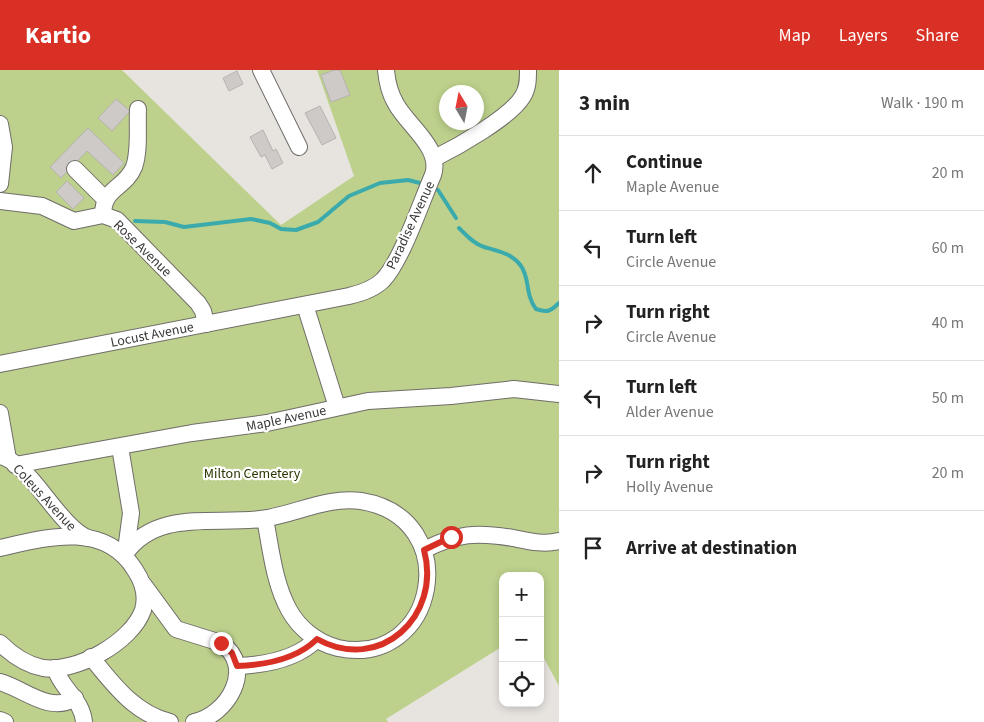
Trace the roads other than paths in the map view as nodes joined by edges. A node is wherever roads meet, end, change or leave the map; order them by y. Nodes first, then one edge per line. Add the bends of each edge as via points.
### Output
1 (261, 70) edge
2 (386, 70) edge
3 (528, 70) edge
4 (138, 109) dead end
5 (0, 124) edge
6 (299, 147) dead end
7 (435, 158) junction
8 (75, 169) dead end
9 (0, 184) edge
10 (105, 198) junction
11 (0, 201) edge
12 (104, 215) junction
13 (305, 304) junction
14 (206, 324) junction
15 (0, 364) edge
16 (559, 394) edge
17 (337, 407) junction
18 (0, 413) edge
19 (120, 447) junction
20 (8, 460) edge
21 (265, 519) junction
22 (90, 538) junction
23 (559, 541) edge
24 (0, 548) edge
25 (424, 550) junction
26 (125, 554) junction
27 (140, 579) junction
28 (317, 639) junction
29 (0, 643) edge
30 (91, 658) junction
31 (237, 666) junction
32 (55, 668) junction
33 (0, 682) edge
34 (75, 698) junction
35 (0, 720) edge
36 (5, 722) edge
37 (84, 722) edge
38 (170, 722) edge
39 (194, 722) edge

1 - 6 street
2 - 7 street via 396,104
3 - 7 street via 526,89 516,106
4 - 10 street via 134,168
5 - 9 street via 4,147
7 - 13 street, Paradise Avenue via 433,175 395,261 383,280 358,294
8 - 10 street
10 - 12 street
11 - 12 street, Rose Avenue via 42,206 74,221
12 - 14 street, Rose Avenue via 117,220 198,303
13 - 14 street, Locust Avenue
13 - 17 street
14 - 15 street, Locust Avenue
16 - 17 street, Maple Avenue via 514,389 382,399
17 - 19 street, Maple Avenue via 268,423
18 - 20 street
19 - 20 street, Maple Avenue
19 - 26 street via 131,513
20 - 22 street, Coleus Avenue via 74,530
21 - 25 street via 332,502 360,501 386,510 409,525
21 - 26 street via 194,521 163,527 142,535
21 - 28 street via 278,584 285,602 294,618
22 - 24 street via 48,538
22 - 26 street
23 - 25 street via 540,543 469,534 451,537
25 - 28 street via 428,572 424,596 418,612 404,630 385,643 362,649 343,649
26 - 27 street
27 - 30 street via 144,604 136,623 118,642
27 - 31 street via 176,629 221,643 232,653
28 - 31 street via 305,650 282,659
29 - 32 street via 34,666
30 - 32 street
30 - 38 street via 126,698 148,714
31 - 39 street via 236,682 227,702 214,714
32 - 34 street via 62,684
33 - 34 street via 48,703 63,704
34 - 37 street
35 - 36 street

